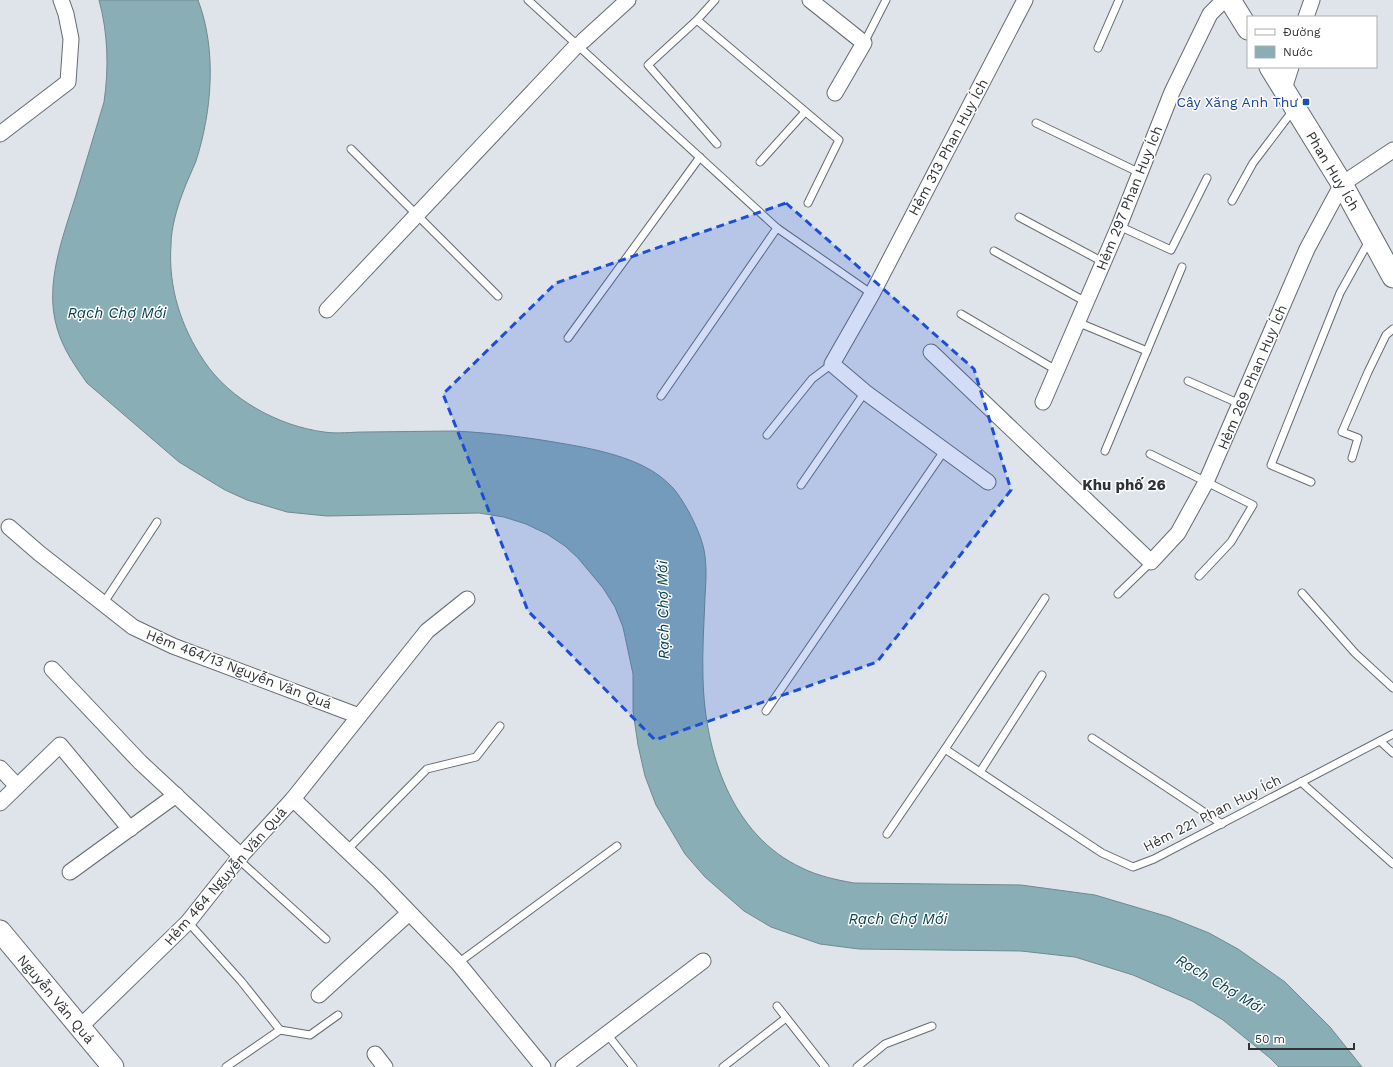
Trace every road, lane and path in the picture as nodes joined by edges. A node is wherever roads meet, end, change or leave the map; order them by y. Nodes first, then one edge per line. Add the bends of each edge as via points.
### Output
1 (61, 0) edge
2 (528, 0) edge
3 (715, 0) edge
4 (810, 0) edge
5 (886, 0) edge
6 (1025, 0) edge
7 (1119, 0) edge
8 (1224, 0) edge
9 (1230, 0) edge
10 (1312, 0) edge
11 (622, 2) edge
12 (1306, 16) edge
13 (697, 20) junction
14 (1247, 27) edge
15 (580, 43) junction
16 (864, 43) junction
17 (1098, 48) dead end
18 (1271, 68) edge
19 (1290, 68) edge
20 (1284, 89) junction
21 (835, 93) dead end
22 (1295, 107) junction
23 (805, 112) junction
24 (1036, 123) dead end
25 (0, 134) edge
26 (717, 144) dead end
27 (351, 149) dead end
28 (1393, 150) edge
29 (700, 157) junction
30 (760, 162) dead end
31 (1140, 173) junction
32 (1207, 178) dead end
33 (1342, 184) junction
34 (1232, 201) dead end
35 (808, 203) dead end
36 (418, 216) junction
37 (1019, 217) dead end
38 (1119, 226) junction
39 (777, 228) junction
40 (1372, 238) junction
41 (994, 251) dead end
42 (1103, 262) junction
43 (1182, 267) dead end
44 (1393, 277) edge
45 (872, 294) junction
46 (498, 296) dead end
47 (1086, 302) junction
48 (327, 310) dead end
49 (960, 314) dead end
50 (1077, 322) junction
51 (1393, 329) edge
52 (568, 338) dead end
53 (1147, 351) junction
54 (931, 352) dead end
55 (832, 364) junction
56 (1056, 370) junction
57 (1188, 381) dead end
58 (865, 392) junction
59 (661, 396) dead end
60 (1043, 402) dead end
61 (1240, 404) junction
62 (767, 436) dead end
63 (944, 451) junction
64 (1105, 451) dead end
65 (1150, 454) dead end
66 (1352, 458) dead end
67 (988, 482) dead end
68 (1206, 482) junction
69 (1311, 482) dead end
70 (801, 485) dead end
71 (157, 522) dead end
72 (9, 527) dead end
73 (1151, 562) junction
74 (1199, 576) dead end
75 (1302, 593) dead end
76 (1118, 594) dead end
77 (1044, 598) dead end
78 (467, 599) dead end
79 (103, 604) junction
80 (52, 669) dead end
81 (1042, 675) dead end
82 (1393, 688) edge
83 (766, 711) dead end
84 (359, 716) junction
85 (500, 726) dead end
86 (1393, 734) edge
87 (1092, 738) dead end
88 (1380, 741) junction
89 (945, 749) junction
90 (1393, 753) edge
91 (0, 768) edge
92 (980, 772) junction
93 (1301, 782) junction
94 (17, 786) junction
95 (176, 795) junction
96 (293, 799) junction
97 (0, 803) edge
98 (1222, 824) junction
99 (130, 829) junction
100 (887, 834) dead end
101 (617, 846) dead end
102 (347, 850) junction
103 (240, 858) junction
104 (1393, 864) edge
105 (70, 872) dead end
106 (409, 913) junction
107 (188, 922) junction
108 (0, 931) edge
109 (326, 939) dead end
110 (703, 961) dead end
111 (458, 963) junction
112 (319, 995) dead end
113 (777, 1006) dead end
114 (338, 1015) dead end
115 (786, 1018) junction
116 (932, 1026) dead end
117 (80, 1027) junction
118 (280, 1030) junction
119 (607, 1034) junction
120 (375, 1054) dead end
121 (569, 1065) edge
122 (113, 1067) edge
123 (226, 1067) edge
124 (384, 1067) edge
125 (543, 1067) edge
126 (633, 1067) edge
127 (723, 1067) edge
128 (825, 1067) edge
129 (857, 1067) edge

1 - 25 street via 71,39 68,82
2 - 15 lane
3 - 13 lane
4 - 16 street
5 - 16 lane
6 - 45 street, Hẻm 313 Phan Huy Ích
7 - 17 lane
8 - 31 street, Hẻm 297 Phan Huy Ích via 1210,14 1172,92
9 - 14 main road
10 - 12 street
11 - 15 street
13 - 23 lane
13 - 26 lane via 648,65
15 - 29 lane
15 - 36 street
16 - 21 street
18 - 20 main road, Phan Huy Ích
19 - 20 street
20 - 22 main road, Phan Huy Ích
22 - 33 main road, Phan Huy Ích
22 - 34 lane via 1253,163
23 - 30 lane
23 - 35 lane via 839,140
24 - 31 lane
27 - 36 lane
28 - 33 street
29 - 39 lane
29 - 52 lane
31 - 38 street, Hẻm 297 Phan Huy Ích
32 - 38 lane via 1171,250
33 - 40 main road, Phan Huy Ích
33 - 61 street, Hẻm 269 Phan Huy Ích via 1307,249
36 - 46 lane
36 - 48 street
37 - 42 lane
38 - 42 street, Hẻm 297 Phan Huy Ích
39 - 45 lane
39 - 59 lane
40 - 44 main road, Phan Huy Ích
40 - 69 lane via 1340,293 1271,465
41 - 47 lane
42 - 47 street, Hẻm 297 Phan Huy Ích
43 - 53 lane
45 - 55 street, Hẻm 313 Phan Huy Ích
47 - 50 street, Hẻm 297 Phan Huy Ích
49 - 56 lane
50 - 53 lane
50 - 56 street, Hẻm 297 Phan Huy Ích
51 - 66 lane via 1386,334 1342,432 1358,438
53 - 64 lane
54 - 73 street
55 - 58 street
55 - 62 lane via 812,378
56 - 60 street, Hẻm 297 Phan Huy Ích
57 - 61 lane
58 - 63 street
58 - 70 lane
61 - 68 street, Hẻm 269 Phan Huy Ích
63 - 67 street
63 - 83 lane
65 - 68 lane
68 - 73 street, Hẻm 269 Phan Huy Ích via 1178,533
68 - 74 lane via 1253,505 1231,542
71 - 79 lane
72 - 79 street, Hẻm 464/13 Nguyễn Văn Quá
73 - 76 lane, Hẻm 269 Phan Huy Ích
75 - 82 lane via 1355,653
77 - 89 lane
78 - 84 street, Hẻm 464 Nguyễn Văn Quá via 427,631
79 - 84 street, Hẻm 464/13 Nguyễn Văn Quá via 133,627 173,646
80 - 95 street via 140,762
81 - 92 lane
84 - 96 street, Hẻm 464 Nguyễn Văn Quá
85 - 102 lane via 476,757 428,769
86 - 88 lane, Hẻm 221 Phan Huy Ích
87 - 98 lane
88 - 90 lane
88 - 93 lane, Hẻm 221 Phan Huy Ích
89 - 92 lane, Hẻm 221 Phan Huy Ích
89 - 100 lane
91 - 94 street
92 - 98 lane, Hẻm 221 Phan Huy Ích via 1102,853 1133,867 1154,860
93 - 98 lane, Hẻm 221 Phan Huy Ích
93 - 104 lane
94 - 97 street
94 - 99 street via 60,744
95 - 99 street
95 - 103 street
96 - 102 street
96 - 103 street, Hẻm 464 Nguyễn Văn Quá
99 - 105 street
101 - 111 lane
102 - 106 street
103 - 107 street, Hẻm 464 Nguyễn Văn Quá
103 - 109 lane
106 - 111 street
106 - 112 street
107 - 117 street, Hẻm 464 Nguyễn Văn Quá
107 - 118 lane via 241,981
108 - 117 main road, Nguyễn Văn Quá
110 - 119 street
111 - 125 street
113 - 115 lane
114 - 118 lane via 310,1035
115 - 127 lane
115 - 128 lane
116 - 129 lane via 885,1044
117 - 122 main road, Nguyễn Văn Quá
118 - 123 lane
119 - 121 street
119 - 126 lane
120 - 124 street

